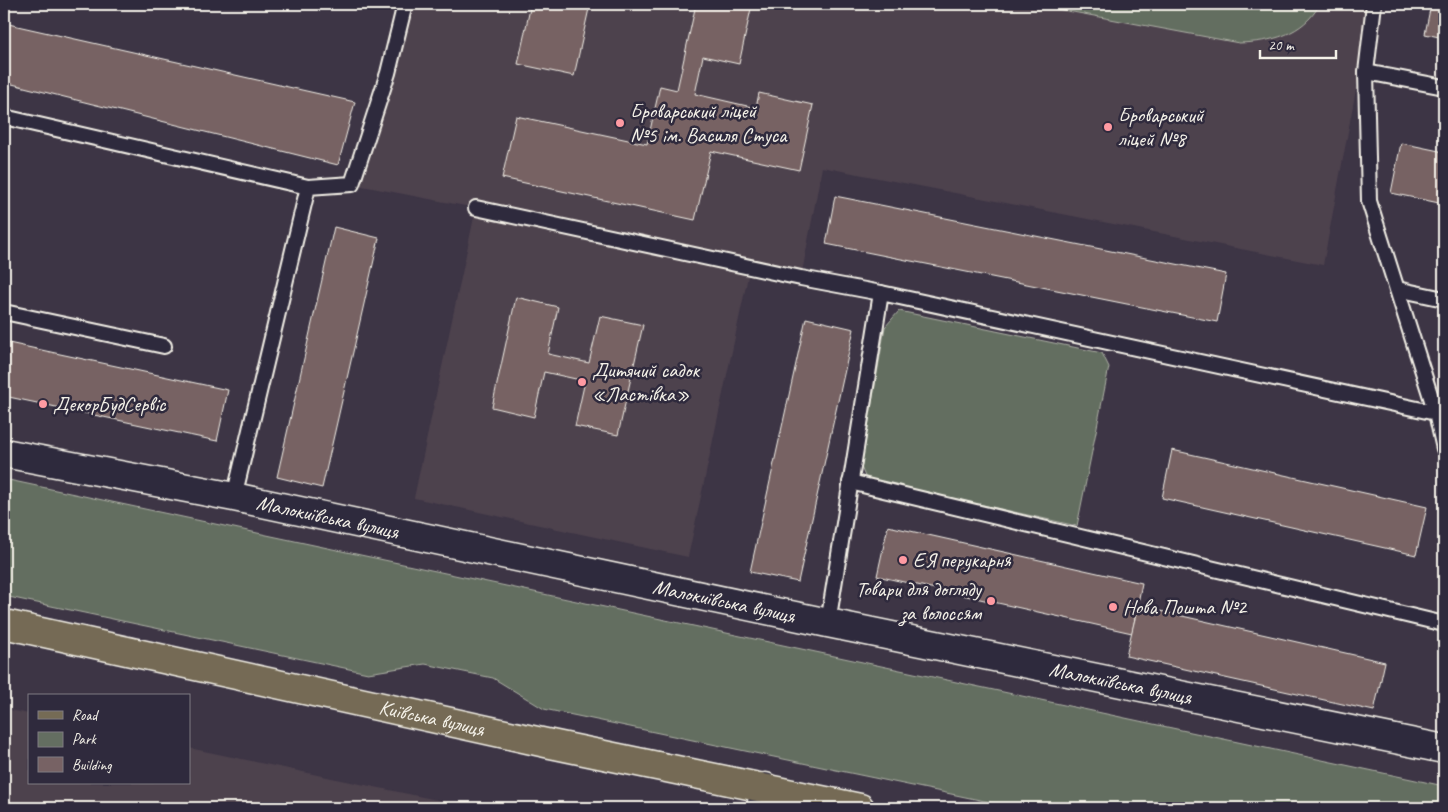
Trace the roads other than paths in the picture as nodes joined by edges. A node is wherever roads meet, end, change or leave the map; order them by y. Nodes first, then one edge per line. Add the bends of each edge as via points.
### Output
1 (405, 4) edge
2 (1374, 4) edge
3 (1366, 72) junction
4 (1444, 87) edge
5 (4, 117) edge
6 (308, 187) junction
7 (476, 208) dead end
8 (1397, 289) junction
9 (881, 293) junction
10 (1444, 299) edge
11 (4, 312) edge
12 (164, 346) dead end
13 (1436, 413) junction
14 (1444, 449) edge
15 (4, 453) edge
16 (850, 482) junction
17 (234, 497) junction
18 (828, 623) junction
19 (4, 624) edge
20 (1444, 624) edge
21 (1444, 749) edge
22 (763, 798) edge
23 (860, 808) edge

1 - 6 lane via 388,73 352,184
2 - 3 lane
3 - 4 lane
3 - 8 lane via 1369,201
5 - 6 lane
6 - 17 lane
7 - 9 lane
8 - 10 lane
8 - 13 lane
9 - 13 lane
9 - 16 lane
11 - 12 lane
13 - 14 lane
15 - 17 street, Малокиївська вулиця
16 - 18 lane
16 - 20 lane
17 - 18 street, Малокиївська вулиця
18 - 21 street, Малокиївська вулиця
19 - 22 main road, Київська вулиця via 546,743
22 - 23 main road, Київська вулиця

